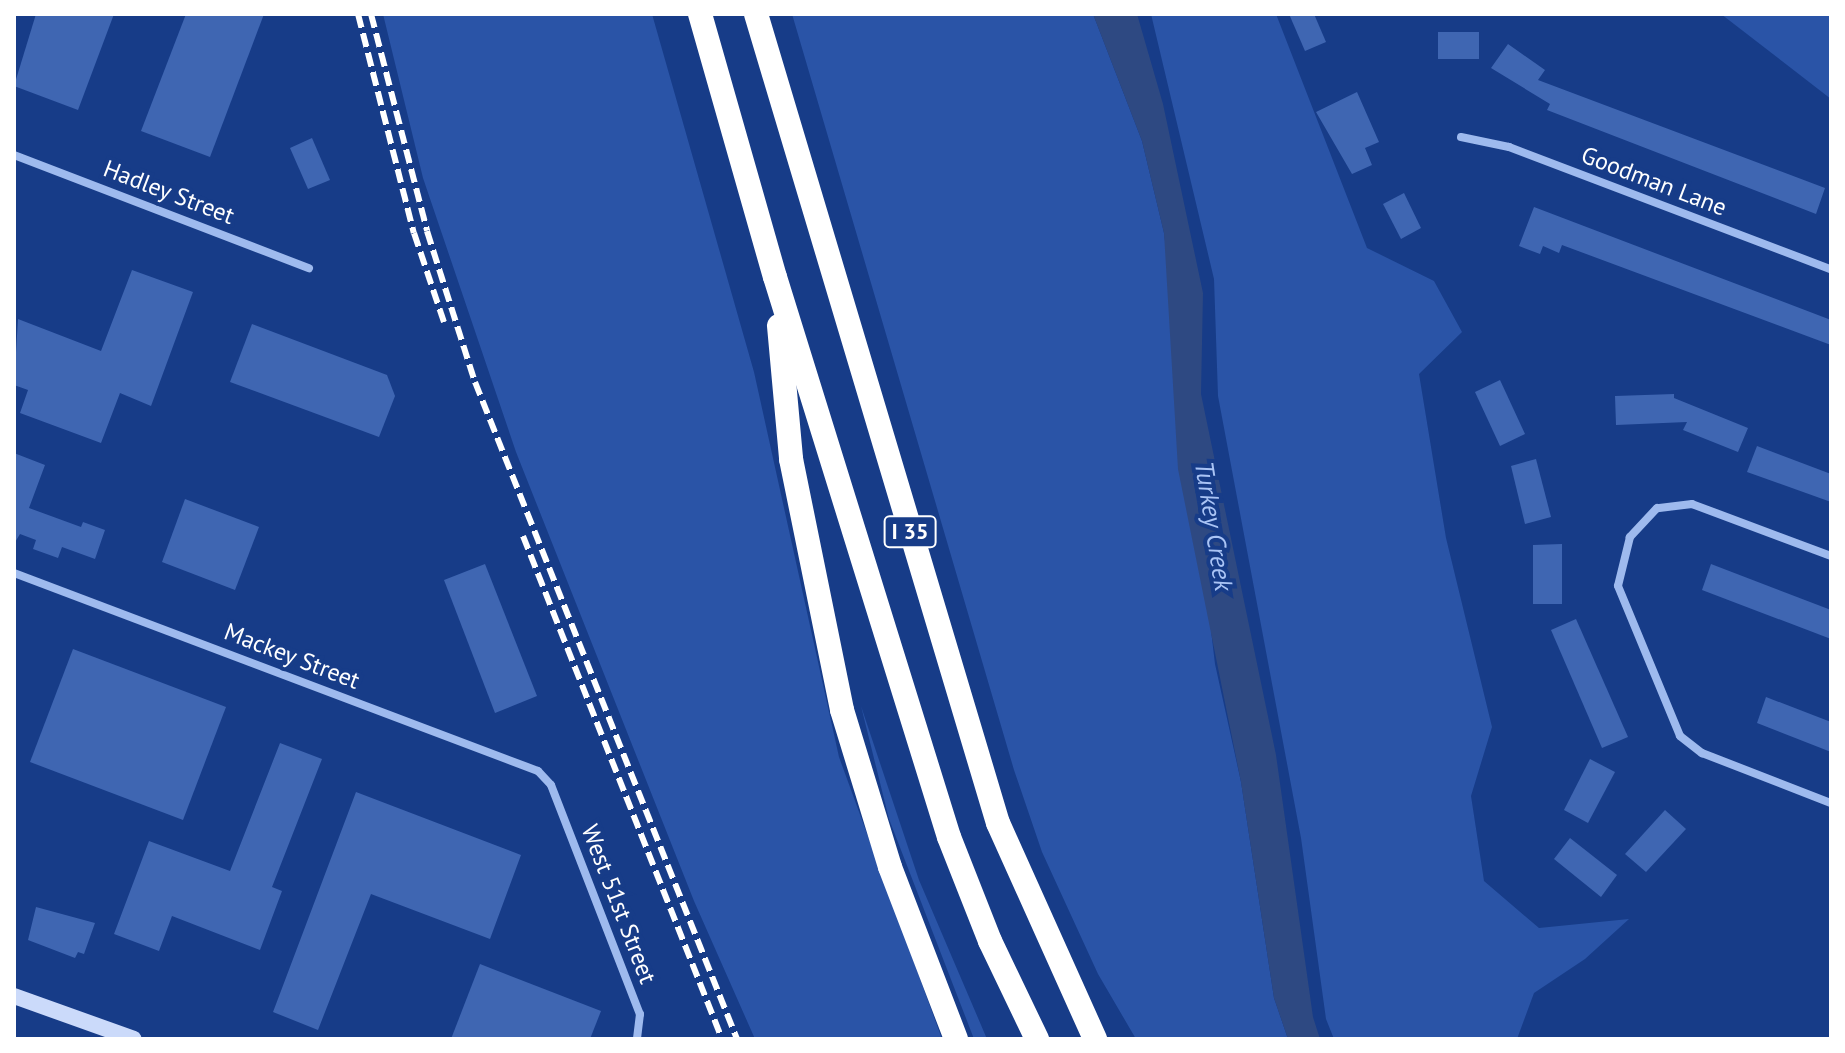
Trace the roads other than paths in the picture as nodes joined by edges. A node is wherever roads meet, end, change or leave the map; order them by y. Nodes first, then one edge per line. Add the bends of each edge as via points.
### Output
1 (700, 14) edge
2 (756, 14) edge
3 (1461, 137) dead end
4 (14, 155) edge
5 (309, 268) dead end
6 (1831, 269) edge
7 (775, 277) junction
8 (1831, 556) edge
9 (14, 573) edge
10 (551, 785) joint
11 (1831, 803) edge
12 (14, 996) edge
13 (134, 1039) edge
14 (637, 1039) edge
15 (956, 1039) edge
16 (1037, 1039) edge
17 (1095, 1039) edge

1 - 7 highway, I 35
2 - 17 highway, I 35 via 998,823
3 - 6 street, Goodman Lane via 1509,147
4 - 5 street, Hadley Street
7 - 15 highway via 791,459 842,710 890,867
7 - 16 highway, I 35 via 949,837
8 - 11 street via 1692,504 1652,512 1630,537 1618,586 1624,612 1680,736 1702,753
9 - 10 street, Mackey Street via 524,765
10 - 14 street, West 51st Street via 640,1014
12 - 13 main road

